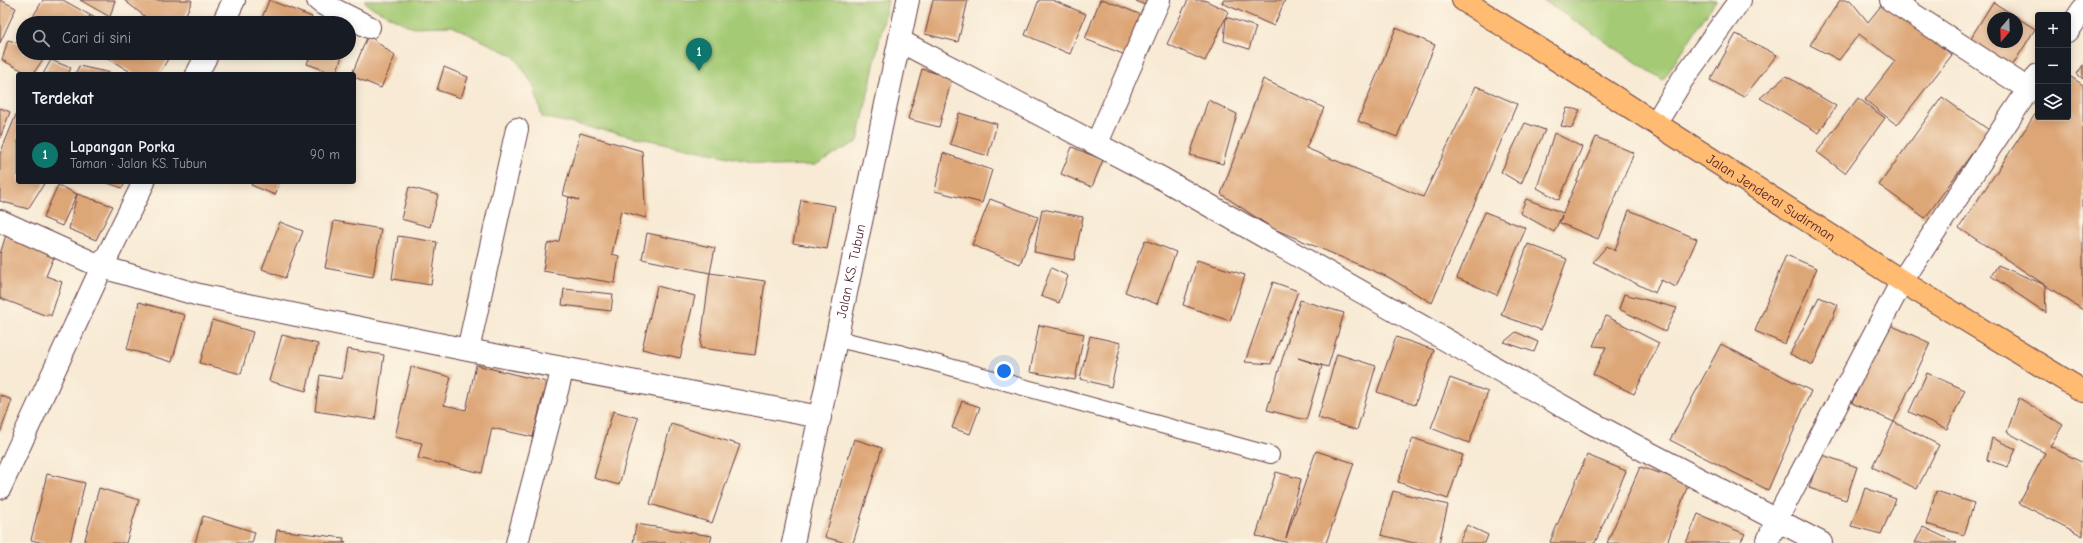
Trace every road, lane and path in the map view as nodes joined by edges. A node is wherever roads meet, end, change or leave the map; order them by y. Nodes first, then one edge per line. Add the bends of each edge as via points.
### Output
1 (234, 0) edge
2 (318, 0) edge
3 (908, 0) edge
4 (1159, 0) edge
5 (1463, 0) edge
6 (1740, 0) edge
7 (1891, 0) edge
8 (2083, 9) edge
9 (226, 16) edge
10 (347, 16) edge
11 (356, 20) edge
12 (369, 27) dead end
13 (2071, 27) edge
14 (900, 41) junction
15 (205, 60) edge
16 (199, 72) edge
17 (2033, 82) edge
18 (1656, 123) junction
19 (517, 129) dead end
20 (1097, 143) junction
21 (143, 184) edge
22 (0, 221) edge
23 (102, 268) junction
24 (1902, 281) junction
25 (837, 340) junction
26 (468, 350) junction
27 (562, 368) junction
28 (2083, 391) edge
29 (820, 417) junction
30 (1271, 455) dead end
31 (0, 488) edge
32 (1776, 519) junction
33 (517, 543) edge
34 (793, 543) edge
35 (1767, 543) edge
36 (1820, 543) edge

1 - 9 street
2 - 10 street
3 - 14 street, Jalan KS. Tubun
4 - 20 street
5 - 18 main road, Jalan Jenderal Sudirman
6 - 18 street via 1682,80
7 - 17 street
8 - 13 street
11 - 12 street
14 - 20 street
14 - 25 street, Jalan KS. Tubun
15 - 16 street
17 - 24 street
18 - 24 main road, Jalan Jenderal Sudirman
19 - 26 street
20 - 32 street via 1386,304 1592,423
21 - 23 street
22 - 23 street
23 - 26 street via 199,295
23 - 31 street
24 - 28 main road, Jalan Jenderal Sudirman
24 - 32 street
25 - 29 street, Jalan KS. Tubun
25 - 30 lane via 899,353
26 - 27 street
27 - 29 street
27 - 33 street
29 - 34 street, Jalan KS. Tubun
32 - 35 street
32 - 36 street

